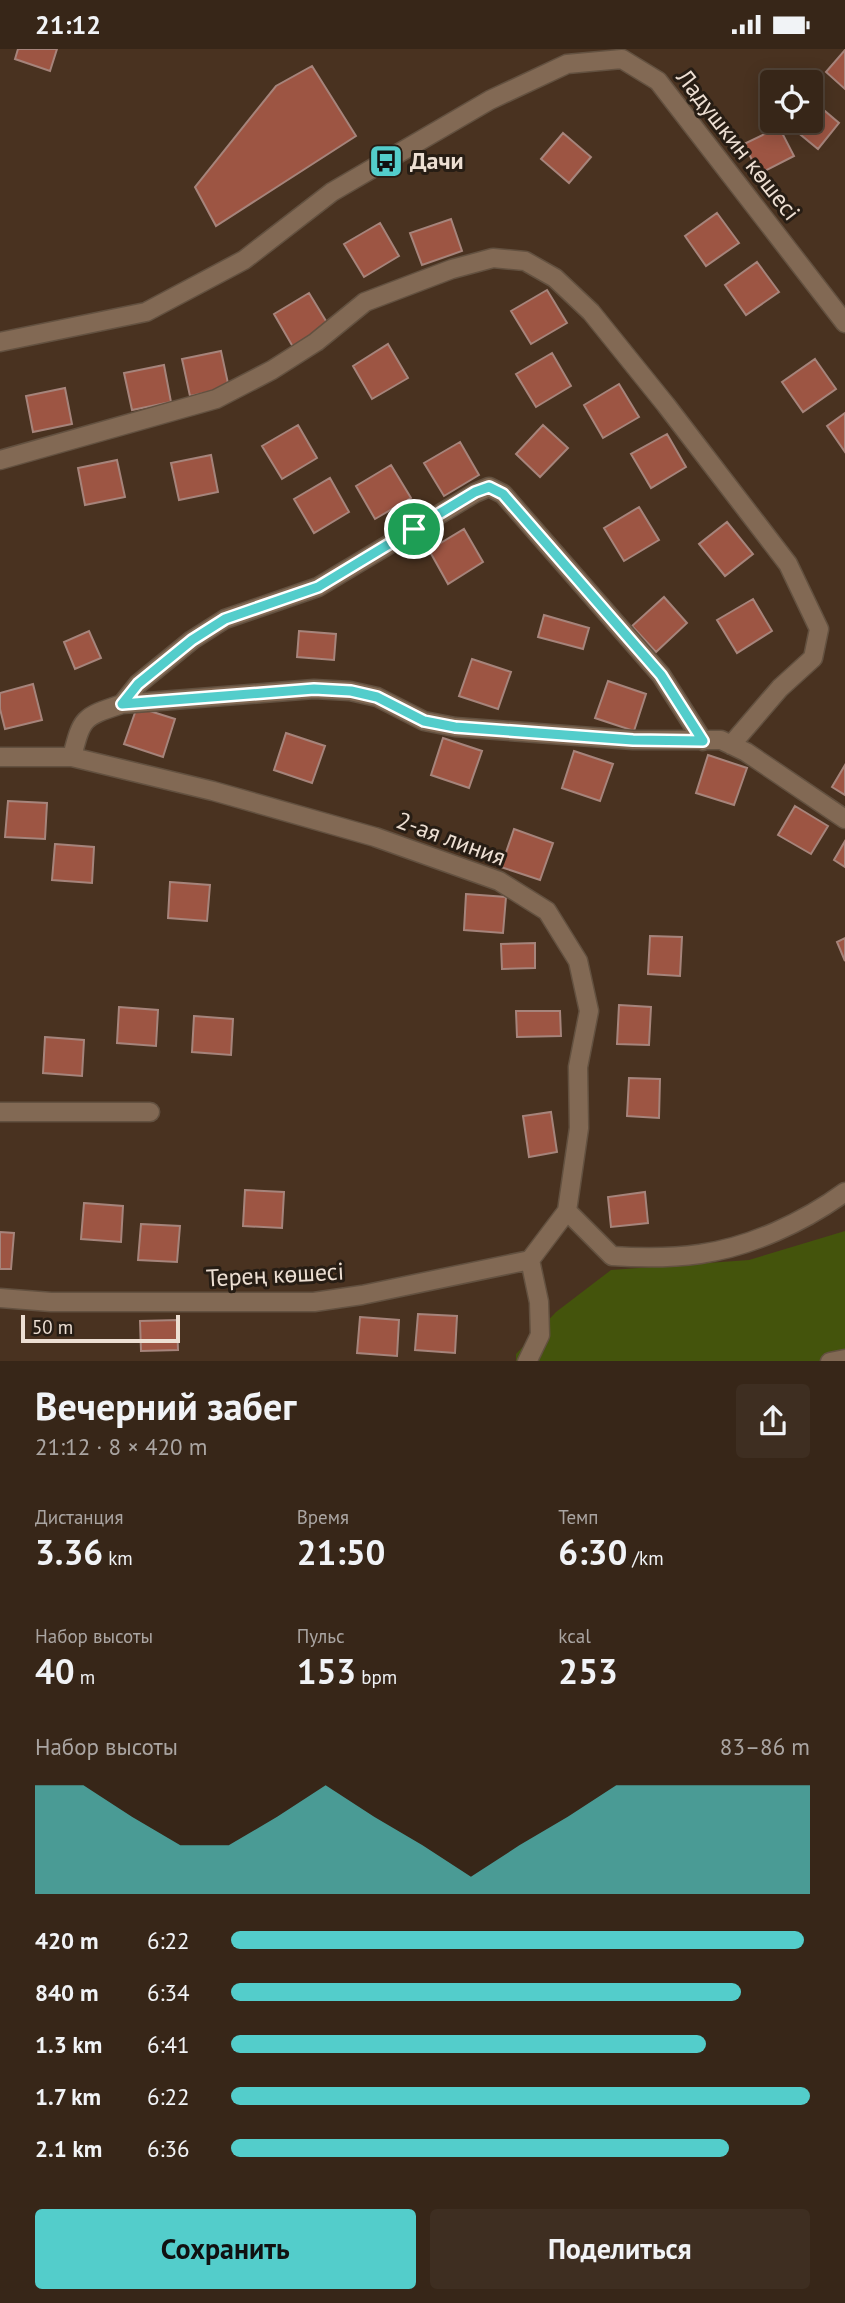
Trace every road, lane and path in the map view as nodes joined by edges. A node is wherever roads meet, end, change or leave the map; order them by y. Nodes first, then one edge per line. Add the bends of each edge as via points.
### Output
1 (845, 323) edge
2 (0, 342) edge
3 (0, 460) edge
4 (122, 704) junction
5 (703, 741) junction
6 (731, 745) junction
7 (0, 757) edge
8 (72, 757) junction
9 (845, 819) edge
10 (0, 1112) edge
11 (150, 1112) dead end
12 (845, 1192) edge
13 (567, 1210) junction
14 (530, 1259) junction
15 (0, 1298) edge
16 (845, 1359) edge
17 (527, 1361) edge
18 (830, 1361) edge

1 - 2 street, Ладушкин көшесі via 658,81 622,59 567,64 490,100 331,192 244,260 146,312
3 - 6 street via 216,400 316,342 365,302 493,258 525,261 555,278 591,312 666,405 789,563 819,629 813,657
4 - 5 street via 314,689 351,691 377,697 424,721 455,727
4 - 5 street via 138,684 225,619 318,587 489,487 503,494 661,675
4 - 8 street via 93,714 80,725
5 - 6 street via 721,740
6 - 9 street
7 - 8 street, 2-ая линия
8 - 13 street, 2-ая линия via 375,837 499,881 547,911 578,961 589,1010 578,1067 579,1128
10 - 11 street
12 - 13 street via 822,1209 754,1240 700,1254 612,1256
13 - 14 street
14 - 15 street, Терең көшесі via 314,1302
14 - 17 street via 540,1335
16 - 18 street

